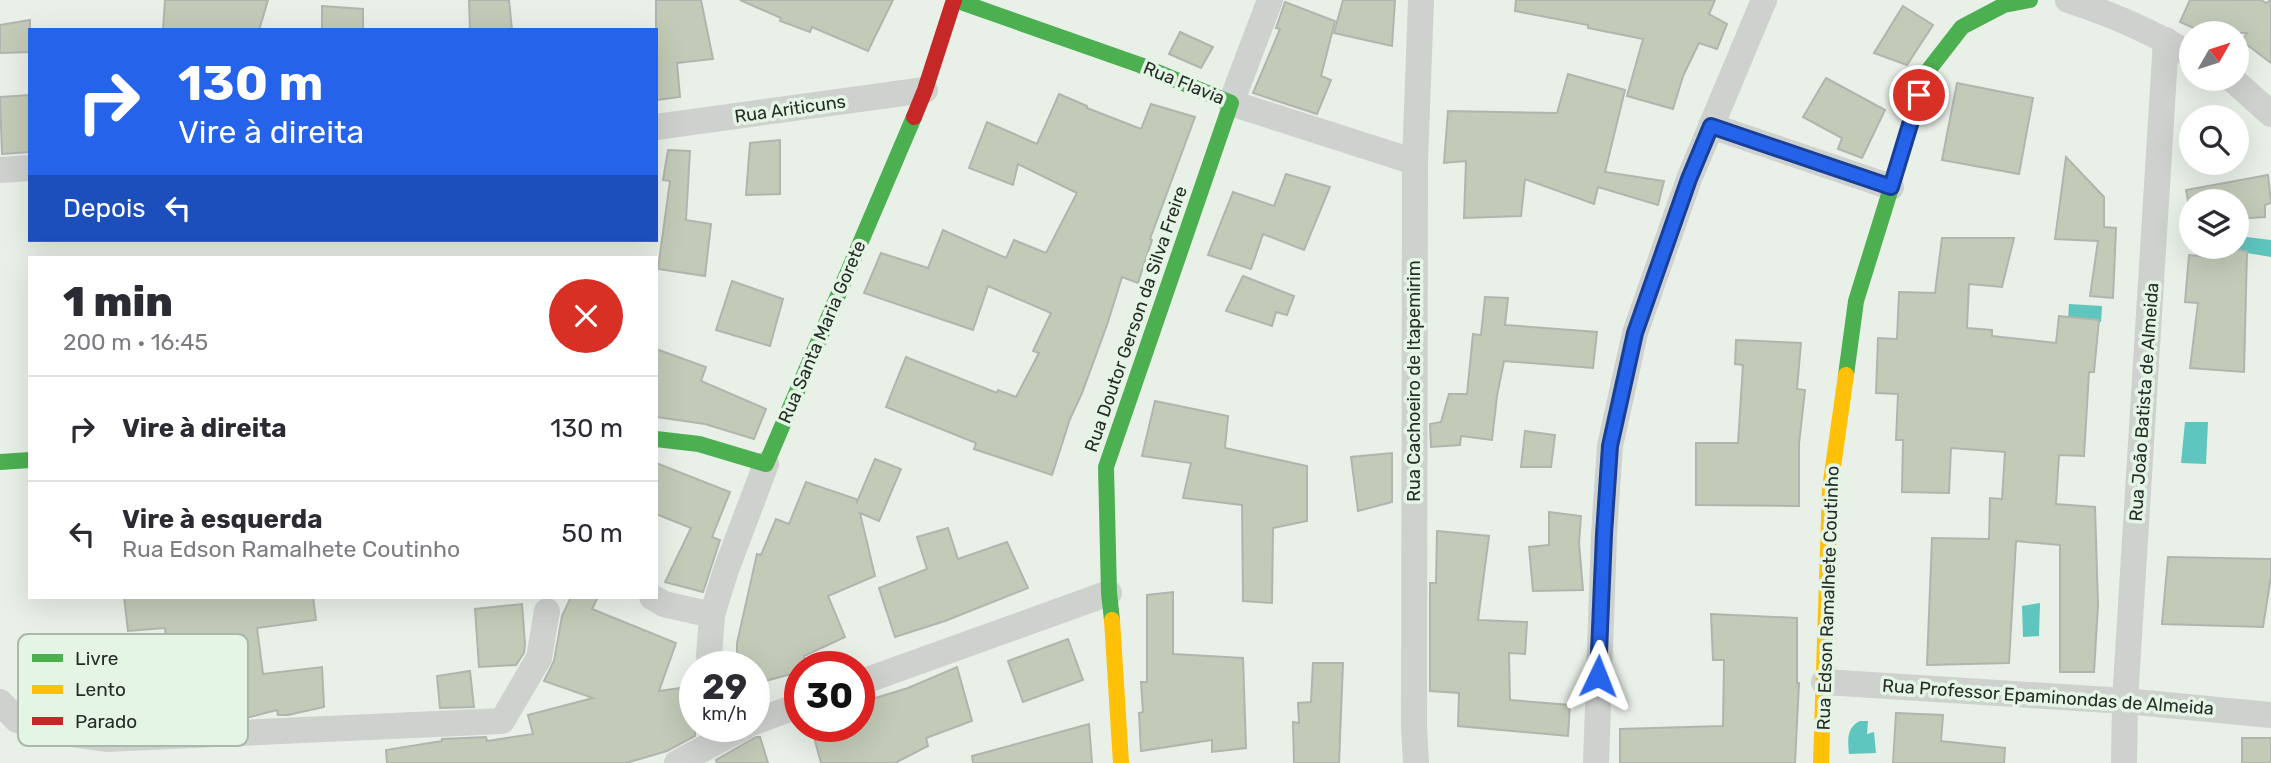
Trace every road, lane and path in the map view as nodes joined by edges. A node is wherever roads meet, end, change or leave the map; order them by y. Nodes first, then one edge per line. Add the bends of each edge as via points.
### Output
1 (954, 0) edge
2 (1270, 0) edge
3 (1420, 0) edge
4 (1765, 0) edge
5 (2030, 0) edge
6 (2068, 0) edge
7 (2166, 40) junction
8 (2179, 48) edge
9 (925, 90) junction
10 (2245, 91) edge
11 (1231, 103) junction
12 (2271, 114) edge
13 (1711, 126) junction
14 (658, 128) edge
15 (1415, 162) junction
16 (28, 168) edge
17 (0, 170) edge
18 (1891, 187) junction
19 (658, 439) edge
20 (28, 460) edge
21 (0, 462) edge
22 (766, 464) junction
23 (1109, 593) junction
24 (655, 599) edge
25 (547, 611) dead end
26 (712, 615) junction
27 (709, 651) edge
28 (875, 677) edge
29 (1824, 682) junction
30 (2125, 701) junction
31 (0, 702) edge
32 (2271, 715) edge
33 (18, 720) edge
34 (248, 733) edge
35 (715, 742) edge
36 (677, 763) edge
37 (1121, 763) edge
38 (1416, 763) edge
39 (1596, 763) edge
40 (1821, 763) edge
41 (2124, 763) edge

1 - 9 street, Rua Santa Maria Gorete
1 - 11 street, Rua Flavia via 1140,65
2 - 11 street
3 - 15 street, Rua Cachoeiro de Itapemirim
4 - 13 street
5 - 18 street, Rua Edson Ramalhete Coutinho via 2004,5 1962,27 1927,72
6 - 7 street
7 - 8 street
7 - 30 street, Rua João Batista de Almeida
9 - 14 street, Rua Ariticuns
9 - 22 street, Rua Santa Maria Gorete
10 - 12 street
11 - 15 street, Rua Flavia
11 - 23 street, Rua Doutor Gerson da Silva Freire via 1106,467
13 - 18 street
13 - 39 street via 1635,333 1610,446
15 - 38 street, Rua Cachoeiro de Itapemirim
16 - 17 street
18 - 29 street, Rua Edson Ramalhete Coutinho via 1856,300 1832,474
19 - 22 street via 699,444
20 - 21 street
22 - 26 street, Rua Santa Maria Gorete
23 - 28 street
23 - 37 street, Rua Doutor Gerson da Silva Freire
24 - 26 street
25 - 34 street via 539,658 502,721
26 - 27 street, Rua Santa Maria Gorete
29 - 30 street, Rua Professor Epaminondas de Almeida
29 - 40 street, Rua Edson Ramalhete Coutinho
30 - 32 street, Rua Professor Epaminondas de Almeida
30 - 41 street, Rua João Batista de Almeida
31 - 33 street
35 - 36 street

